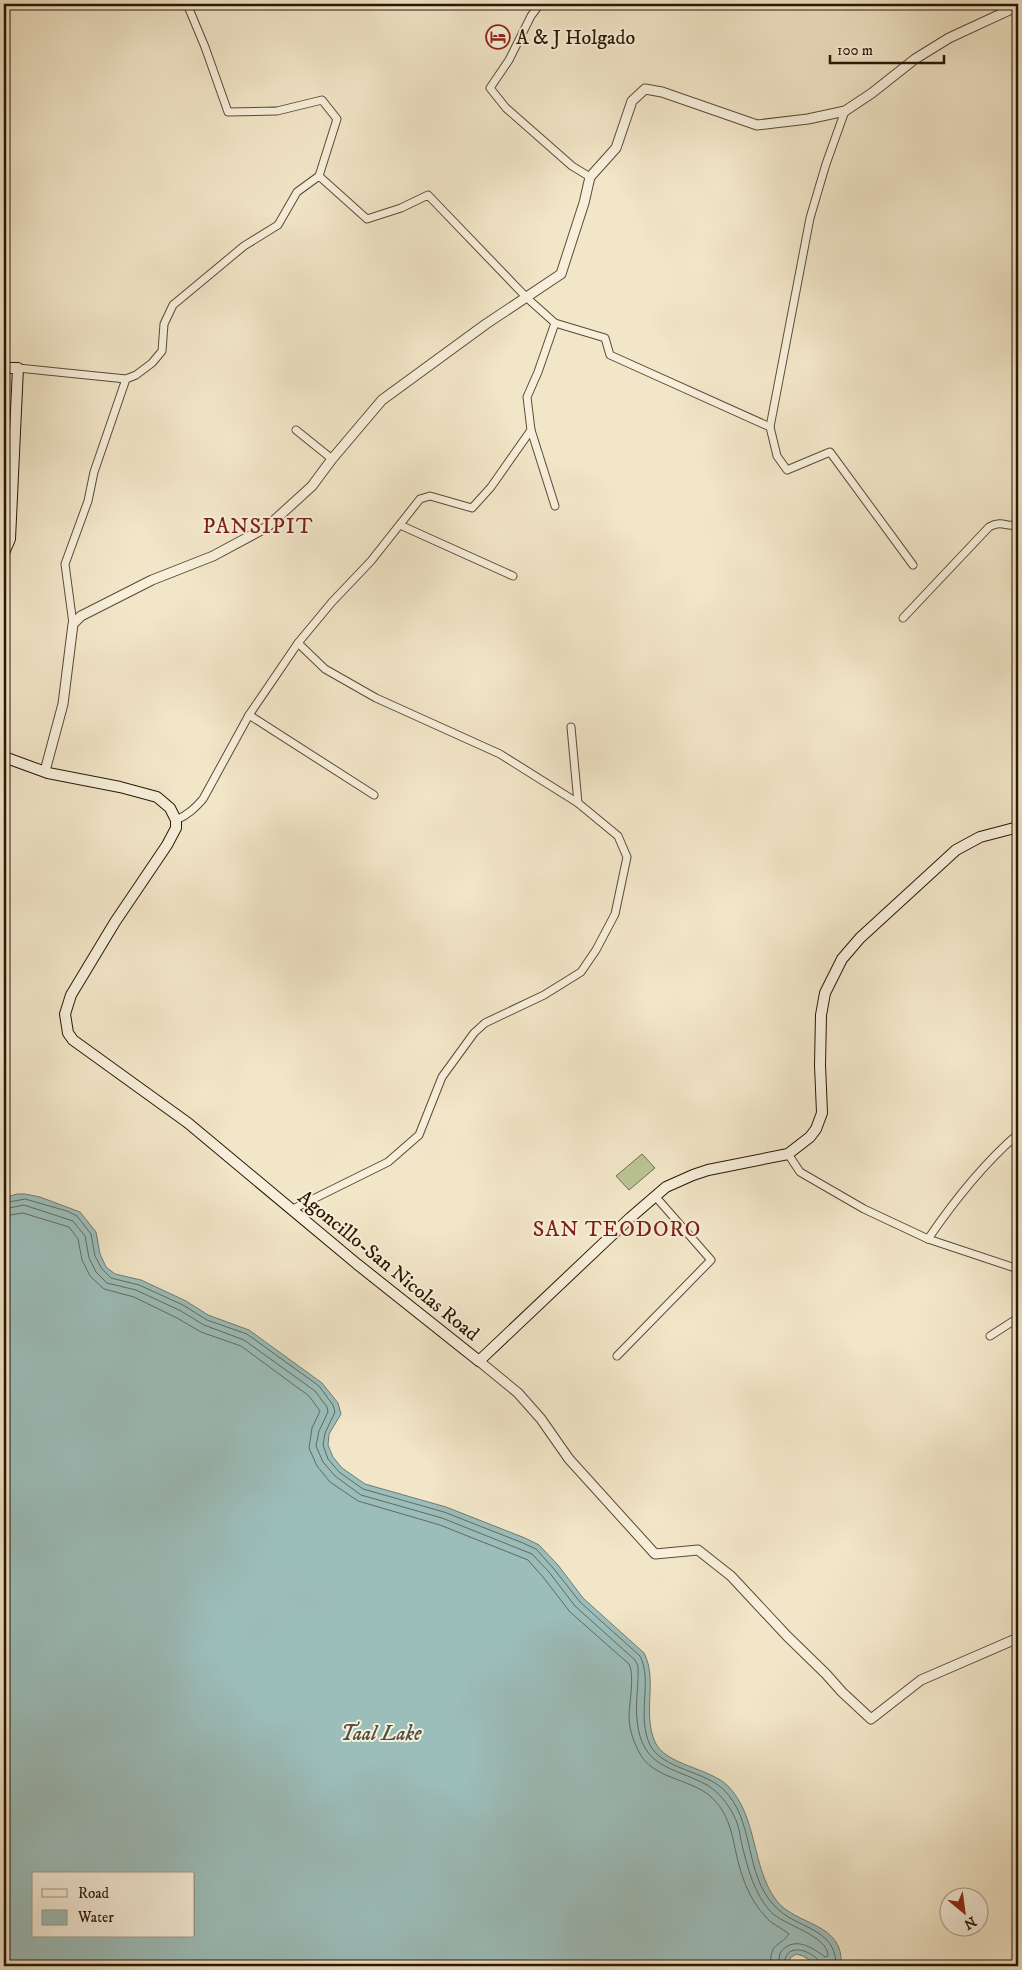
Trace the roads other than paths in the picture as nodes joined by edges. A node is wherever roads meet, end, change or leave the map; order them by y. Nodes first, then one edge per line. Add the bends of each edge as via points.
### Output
1 (187, 4) edge
2 (540, 4) edge
3 (1018, 6) edge
4 (846, 111) junction
5 (319, 176) junction
6 (590, 177) junction
7 (527, 298) junction
8 (556, 323) junction
9 (4, 368) edge
10 (18, 368) junction
11 (126, 379) junction
12 (770, 427) junction
13 (296, 430) dead end
14 (531, 430) junction
15 (332, 460) junction
16 (554, 506) dead end
17 (1018, 524) edge
18 (400, 525) junction
19 (4, 553) edge
20 (913, 565) dead end
21 (513, 576) dead end
22 (903, 618) dead end
23 (73, 624) junction
24 (298, 644) junction
25 (249, 715) junction
26 (571, 726) dead end
27 (4, 757) edge
28 (45, 771) junction
29 (374, 795) dead end
30 (578, 803) junction
31 (176, 820) junction
32 (1018, 826) edge
33 (1018, 1134) edge
34 (788, 1154) junction
35 (655, 1196) junction
36 (294, 1209) junction
37 (928, 1239) junction
38 (1018, 1269) edge
39 (1018, 1318) edge
40 (990, 1336) dead end
41 (617, 1356) dead end
42 (479, 1361) junction
43 (1018, 1638) edge

1 - 5 street via 228,112 277,110 322,100 337,119
2 - 6 street via 490,88 506,108 572,166
3 - 4 street via 950,38 915,59
4 - 6 street via 757,126 645,89 632,101 616,148
4 - 12 street via 810,218
5 - 7 street via 367,219 428,195
5 - 11 street via 297,192 278,225 244,246 173,306 164,324 162,351 144,369
6 - 7 street via 561,274
7 - 8 street
7 - 15 street via 382,400
8 - 12 street via 605,338 610,355
8 - 14 street via 527,397
9 - 10 main road
10 - 11 street
10 - 19 main road via 10,539
11 - 23 street via 65,564
12 - 20 street via 777,456 787,470 830,452
13 - 15 street
14 - 16 street
14 - 18 street via 472,508 430,496 420,499
15 - 23 street via 312,486 267,527 213,556 152,580 82,616
17 - 22 street via 997,522 989,526
18 - 21 street
18 - 24 street
23 - 28 street via 63,704
24 - 25 street
24 - 30 street via 325,670 367,694 500,754
25 - 29 street
25 - 31 street via 203,798 194,810
26 - 30 street
27 - 28 main road
28 - 31 main road via 157,797 170,808
30 - 36 street via 618,836 627,857 615,914 581,972 544,995 485,1023 474,1033 442,1078 419,1135 388,1162
31 - 36 main road, Agoncillo-San Nicolas Road via 176,828 167,845 71,995 65,1014 68,1033 82,1047 188,1123
32 - 34 main road, Agoncillo-San Nicolas Road via 980,837 956,850 860,938 842,959 826,993 821,1015 822,1107 819,1123 810,1137
33 - 37 street via 994,1154
34 - 35 main road, Agoncillo-San Nicolas Road via 693,1175 666,1187
34 - 37 street via 800,1172 864,1209
35 - 41 street via 711,1260
35 - 42 main road, Agoncillo-San Nicolas Road
36 - 42 main road, Agoncillo-San Nicolas Road via 357,1264
37 - 38 street
39 - 40 street
42 - 43 street via 518,1393 542,1419 569,1459 655,1554 698,1550 732,1576 852,1703 872,1719 921,1680

